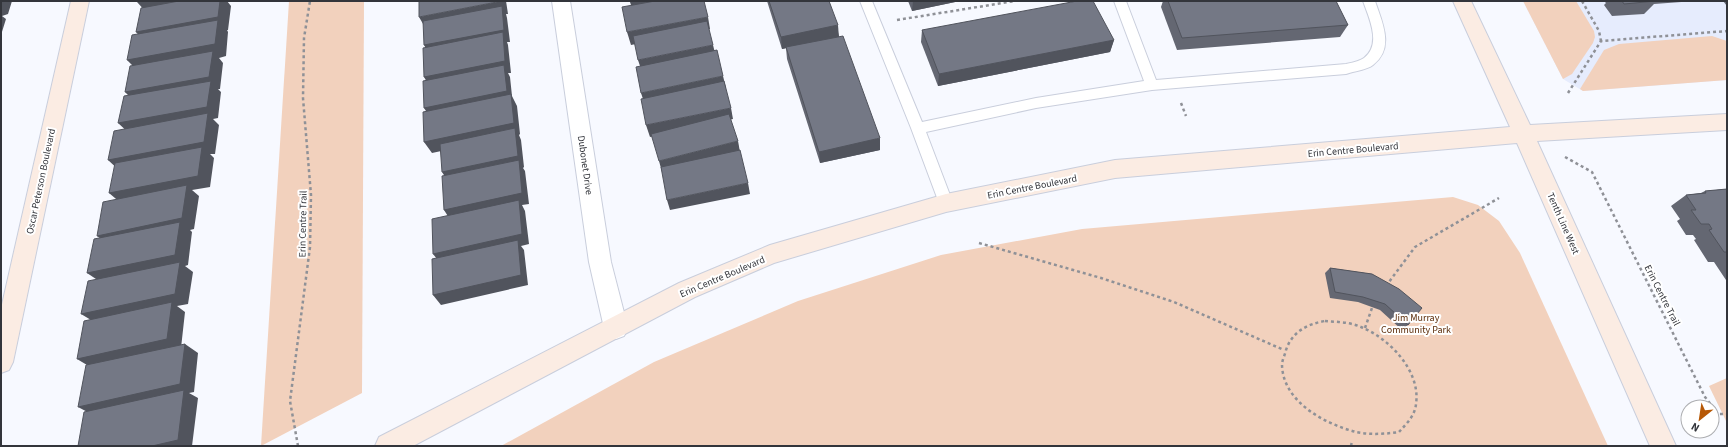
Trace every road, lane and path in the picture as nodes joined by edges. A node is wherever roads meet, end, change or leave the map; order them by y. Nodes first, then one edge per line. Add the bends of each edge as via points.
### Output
1 (80, 1) edge
2 (310, 1) edge
3 (562, 1) edge
4 (866, 1) edge
5 (1015, 1) edge
6 (1120, 1) edge
7 (1369, 1) edge
8 (1462, 1) edge
9 (1582, 1) edge
10 (875, 24) junction
11 (1727, 31) edge
12 (1601, 41) junction
13 (1152, 85) junction
14 (1568, 93) dead end
15 (1727, 122) edge
16 (918, 128) junction
17 (1523, 134) junction
18 (1592, 172) dead end
19 (1498, 198) dead end
20 (946, 202) junction
21 (979, 243) dead end
22 (1384, 289) edge
23 (1375, 301) edge
24 (616, 328) junction
25 (1365, 328) junction
26 (1284, 350) junction
27 (1, 362) edge
28 (1295, 404) dead end
29 (1727, 414) edge
30 (1393, 437) dead end
31 (1345, 439) dead end
32 (1352, 441) junction
33 (1360, 442) dead end
34 (298, 446) edge
35 (388, 446) edge
36 (1352, 446) edge
37 (1663, 446) edge

1 - 27 street, Oscar Peterson Boulevard
2 - 34 path, Erin Centre Trail via 304,38 303,98 311,195 310,247 290,401
3 - 24 street, Dubonet Drive via 600,262
4 - 10 lane
5 - 10 path
6 - 13 lane
7 - 13 lane via 1380,34 1377,51 1368,62 1346,69
8 - 17 street, Tenth Line West
9 - 12 path via 1599,31
10 - 16 lane
11 - 12 path
12 - 14 path
13 - 16 lane via 1036,103
15 - 17 street, Erin Centre Boulevard
16 - 20 lane
17 - 20 street, Erin Centre Boulevard via 1115,169
17 - 37 street, Tenth Line West
18 - 29 path, Erin Centre Trail via 1705,397 1718,414
19 - 22 path via 1415,247
20 - 24 street, Erin Centre Boulevard via 770,255 687,290
21 - 26 path via 1174,302
23 - 25 path
24 - 35 street, Erin Centre Boulevard
25 - 26 path via 1345,322 1324,321 1307,326 1293,335
25 - 30 path via 1384,340 1400,355 1411,373 1417,392 1415,411 1407,426
26 - 28 path via 1282,366 1285,386
31 - 32 path
32 - 33 path
32 - 36 path

